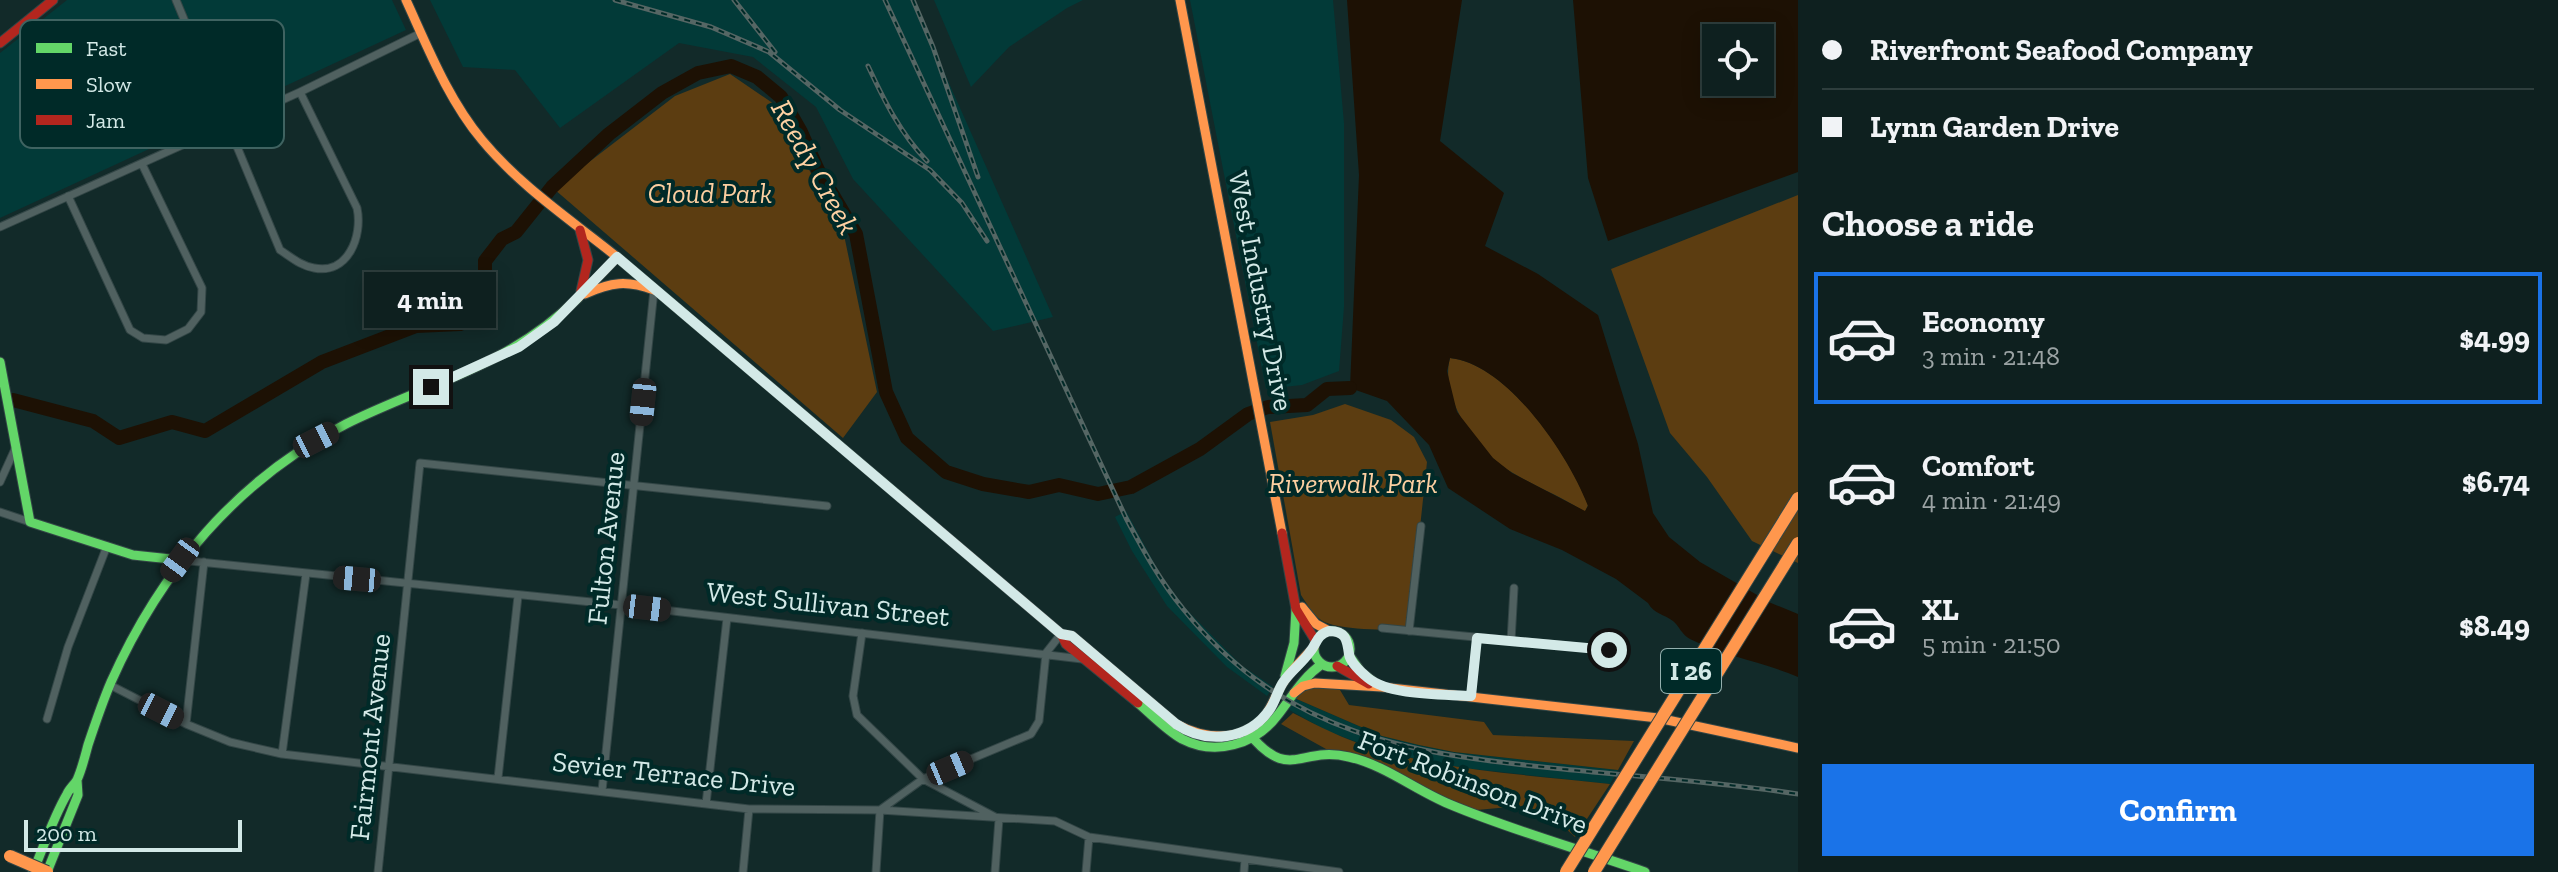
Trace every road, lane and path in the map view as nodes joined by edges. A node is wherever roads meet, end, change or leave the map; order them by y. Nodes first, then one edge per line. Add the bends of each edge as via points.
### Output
1 (53, 0) edge
2 (176, 0) edge
3 (406, 0) edge
4 (1180, 0) edge
5 (28, 20) edge
6 (185, 20) edge
7 (20, 27) edge
8 (421, 33) junction
9 (0, 43) edge
10 (300, 92) junction
11 (284, 99) edge
12 (177, 148) edge
13 (239, 148) edge
14 (142, 164) junction
15 (68, 196) junction
16 (578, 224) junction
17 (0, 227) edge
18 (617, 257) junction
19 (654, 290) junction
20 (580, 297) junction
21 (0, 362) edge
22 (15, 449) junction
23 (0, 482) edge
24 (634, 486) junction
25 (1798, 498) edge
26 (827, 506) dead end
27 (0, 512) edge
28 (30, 522) junction
29 (1421, 526) dead end
30 (1798, 543) edge
31 (107, 546) junction
32 (180, 560) junction
33 (204, 562) junction
34 (306, 574) junction
35 (408, 584) junction
36 (1514, 588) dead end
37 (1292, 592) junction
38 (518, 596) junction
39 (621, 605) junction
40 (1296, 609) junction
41 (727, 618) junction
42 (1382, 628) dead end
43 (1329, 631) junction
44 (1409, 631) junction
45 (862, 633) junction
46 (1061, 634) junction
47 (1477, 638) junction
48 (1511, 641) junction
49 (1314, 644) junction
50 (1609, 650) dead end
51 (1046, 653) junction
52 (1349, 655) junction
53 (1084, 659) junction
54 (1322, 664) junction
55 (1337, 666) junction
56 (1284, 681) junction
57 (110, 685) junction
58 (1379, 687) junction
59 (1292, 695) junction
60 (1471, 696) junction
61 (47, 719) dead end
62 (186, 724) junction
63 (1249, 735) junction
64 (1798, 748) edge
65 (282, 754) junction
66 (389, 769) junction
67 (498, 778) junction
68 (923, 779) junction
69 (77, 780) junction
70 (602, 791) junction
71 (706, 804) junction
72 (749, 809) junction
73 (880, 810) junction
74 (999, 819) junction
75 (1622, 827) junction
76 (1089, 837) junction
77 (1583, 844) junction
78 (10, 856) dead end
79 (1245, 859) junction
80 (33, 872) edge
81 (47, 872) edge
82 (378, 872) edge
83 (743, 872) edge
84 (876, 872) edge
85 (995, 872) edge
86 (1086, 872) edge
87 (1244, 872) edge
88 (1339, 872) edge
89 (1559, 872) edge
90 (1566, 872) edge
91 (1594, 872) edge
92 (1601, 872) edge
93 (1645, 872) edge

1 - 5 main road
2 - 6 street
3 - 8 main road
4 - 37 main road, West Industry Drive
7 - 9 main road
8 - 10 street
8 - 16 main road via 463,115 483,142
10 - 11 street
10 - 13 street via 357,208 360,221 349,256 332,268 317,269 280,250
12 - 14 street
14 - 15 street
14 - 15 street via 202,288 201,312 176,336 143,338 130,330
15 - 17 street
16 - 18 main road
16 - 20 main road via 589,262
18 - 19 main road
18 - 20 main road
19 - 20 main road via 615,280
19 - 24 street, Fulton Avenue
19 - 46 main road
20 - 32 main road via 519,347 347,425 288,458 231,505
21 - 22 main road
22 - 23 street
22 - 28 main road
24 - 26 street
24 - 35 street, Fairmont Avenue via 420,463
24 - 39 street, Fulton Avenue
25 - 77 main road, I 26, bridge
27 - 28 street
28 - 31 main road, West Sullivan Street
29 - 44 street
30 - 75 main road, I 26, bridge
31 - 32 main road, West Sullivan Street
31 - 61 street
32 - 33 street, West Sullivan Street
32 - 57 main road via 154,595
33 - 34 street, West Sullivan Street
33 - 62 street
34 - 35 street, West Sullivan Street
34 - 65 street
35 - 38 street, West Sullivan Street
35 - 66 street, Fairmont Avenue
36 - 48 street
37 - 40 main road, West Industry Drive
37 - 43 main road, West Industry Drive via 1316,624
38 - 39 street, West Sullivan Street
38 - 67 street
39 - 41 street, West Sullivan Street
39 - 70 street, Fulton Avenue
40 - 49 main road, West Industry Drive
40 - 56 main road
41 - 45 street, West Sullivan Street
41 - 71 street
42 - 44 street
43 - 49 main road
43 - 52 main road via 1344,635
44 - 47 street
45 - 51 street, West Sullivan Street
45 - 68 street via 853,696 857,715
46 - 51 street
46 - 53 main road
46 - 63 main road via 1072,636 1186,731
47 - 48 street
47 - 60 street
48 - 50 street
49 - 54 main road
49 - 56 main road
51 - 53 street, West Sullivan Street
51 - 68 street via 1039,721 1031,734
52 - 55 main road
52 - 58 main road
53 - 63 main road via 1180,738 1213,748 1236,745
54 - 55 main road
54 - 59 main road
55 - 58 main road
56 - 63 main road
57 - 62 street, Sevier Terrace Drive
57 - 69 main road
58 - 59 main road via 1315,683
58 - 60 main road
59 - 63 main road via 1274,720
60 - 64 main road via 1658,718
62 - 65 street, Sevier Terrace Drive via 230,742
63 - 93 main road, Fort Robinson Drive via 1276,759 1288,762 1335,754 1370,764 1456,807
65 - 66 street, Sevier Terrace Drive
66 - 67 street, Sevier Terrace Drive
66 - 82 street, Fairmont Avenue
67 - 70 street, Sevier Terrace Drive
68 - 73 street
68 - 74 street
69 - 80 main road
69 - 81 main road via 78,795
70 - 71 street, Sevier Terrace Drive
71 - 72 street, Sevier Terrace Drive
72 - 73 street, Sevier Terrace Drive
72 - 83 street
73 - 74 street, Sevier Terrace Drive
73 - 84 street
74 - 76 street, Sevier Terrace Drive via 1055,821
74 - 85 street
75 - 91 main road, I 26, bridge
75 - 92 main road, bridge
76 - 79 street, Sevier Terrace Drive
76 - 86 street
77 - 89 main road, bridge
77 - 90 main road, bridge
78 - 81 main road, bridge
79 - 87 street
79 - 88 street, Sevier Terrace Drive

